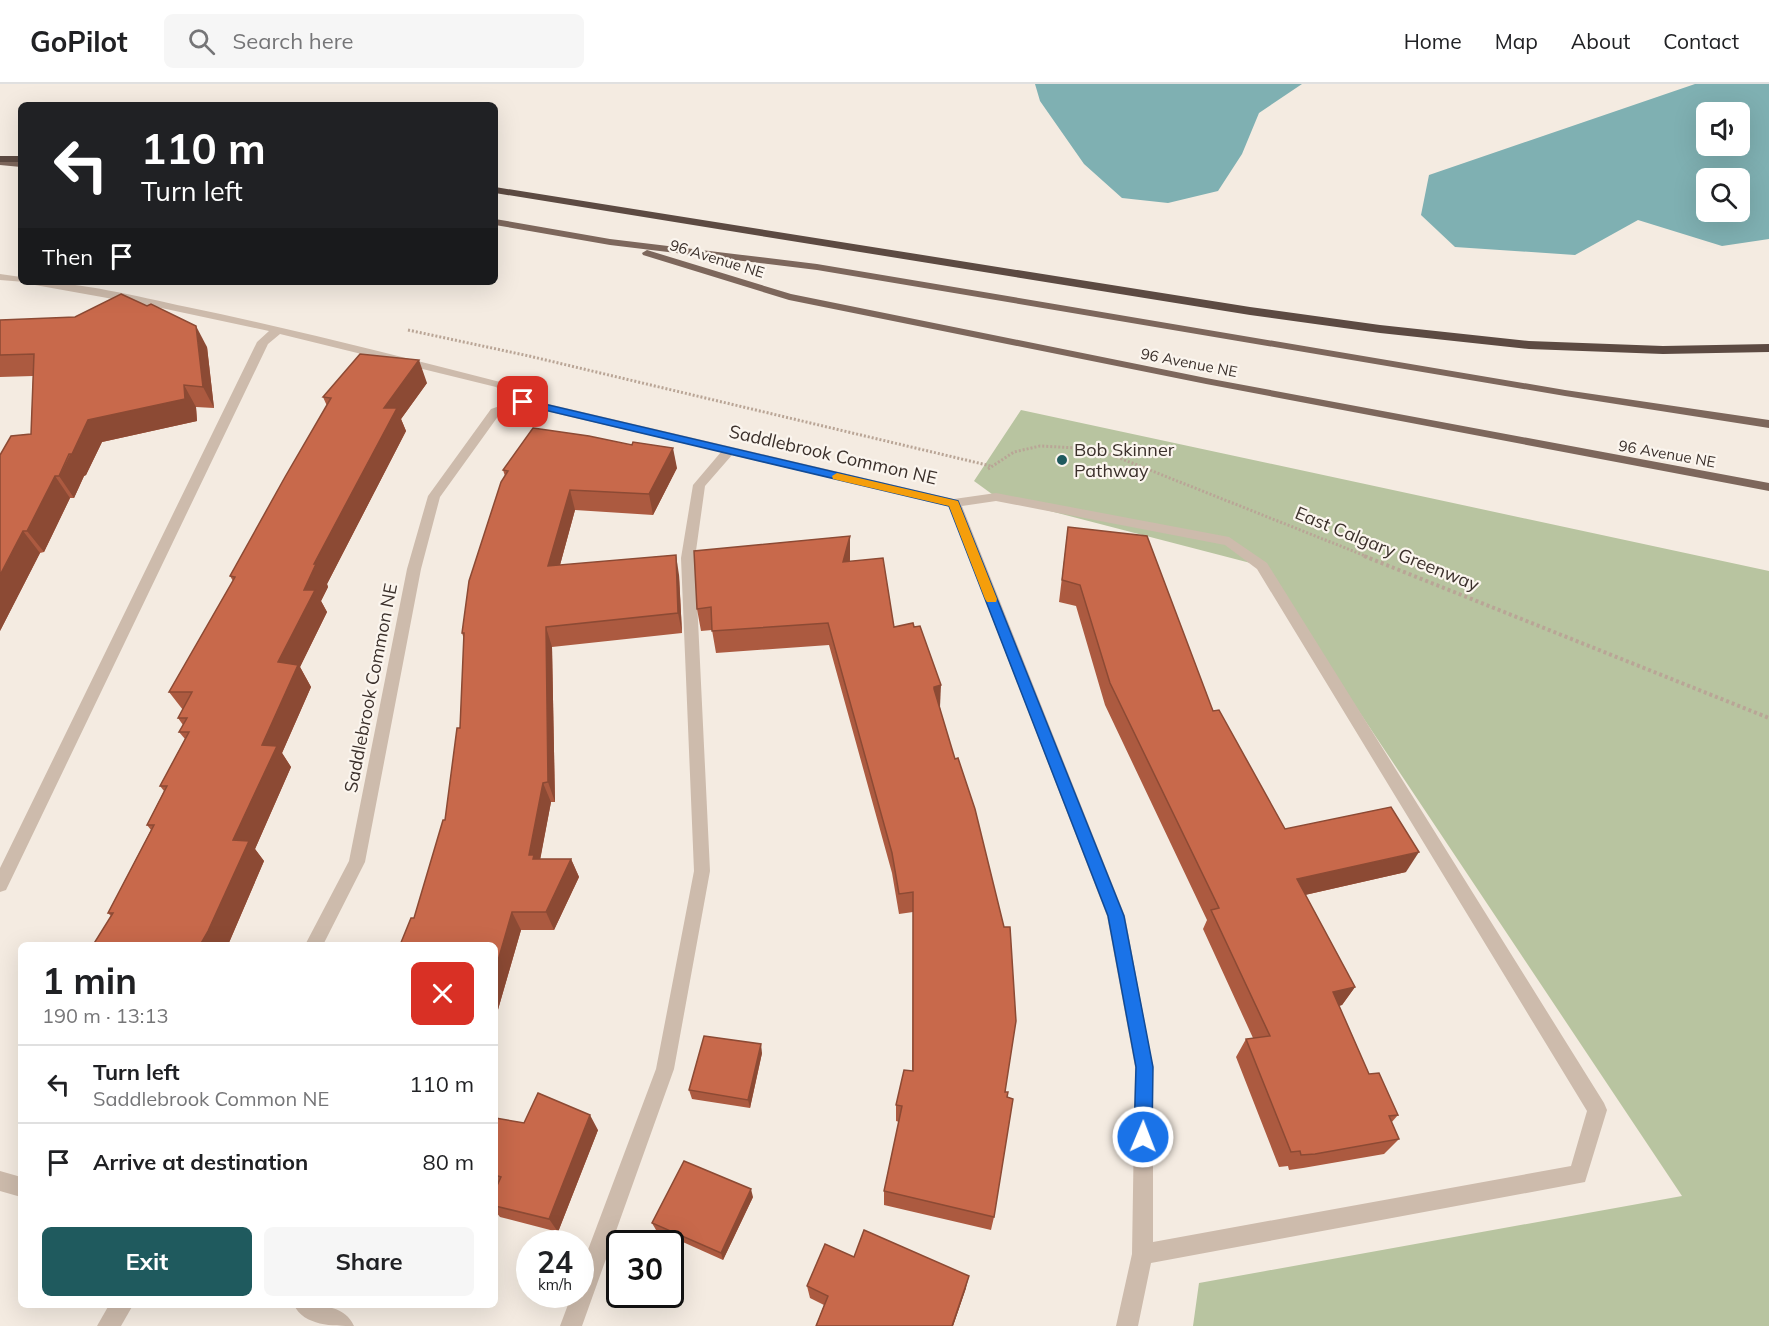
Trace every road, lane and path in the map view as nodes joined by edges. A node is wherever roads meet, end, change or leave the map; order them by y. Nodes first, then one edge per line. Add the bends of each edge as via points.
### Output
1 (0, 161) edge
2 (18, 162) edge
3 (498, 190) edge
4 (498, 223) edge
5 (610, 242) junction
6 (0, 277) edge
7 (18, 280) edge
8 (54, 285) edge
9 (279, 329) junction
10 (403, 329) dead end
11 (1769, 348) edge
12 (523, 402) junction
13 (1769, 424) edge
14 (729, 451) junction
15 (1769, 487) edge
16 (954, 503) junction
17 (1769, 718) edge
18 (0, 885) edge
19 (316, 942) edge
20 (0, 1181) edge
21 (18, 1186) edge
22 (1142, 1254) junction
23 (120, 1308) edge
24 (310, 1308) edge
25 (108, 1326) edge
26 (343, 1326) edge
27 (571, 1326) edge
28 (1127, 1326) edge

1 - 2 highway
3 - 11 highway via 1380,329 1529,345 1663,350
4 - 5 main road, 96 Avenue NE
5 - 13 main road, 96 Avenue NE via 817,267
5 - 15 main road, 96 Avenue NE via 789,297 1218,384
6 - 7 street
8 - 9 street
9 - 12 street via 500,384
9 - 18 street via 263,342
10 - 17 path, East Calgary Greenway via 992,466 1021,448 1053,443 1097,449
12 - 14 street, Saddlebrook Common NE
12 - 19 street, Saddlebrook Common NE via 495,412 434,496 414,569 357,862
14 - 16 street, Saddlebrook Common NE
14 - 27 street via 699,485 688,558 702,871 665,1069
16 - 22 street, Saddlebrook Common NE via 1116,916 1144,1067
16 - 22 street via 996,497 1229,541 1262,566 1597,1110 1578,1175
20 - 21 street
22 - 28 street, Saddlebrook Common NE
23 - 25 street
24 - 26 street

